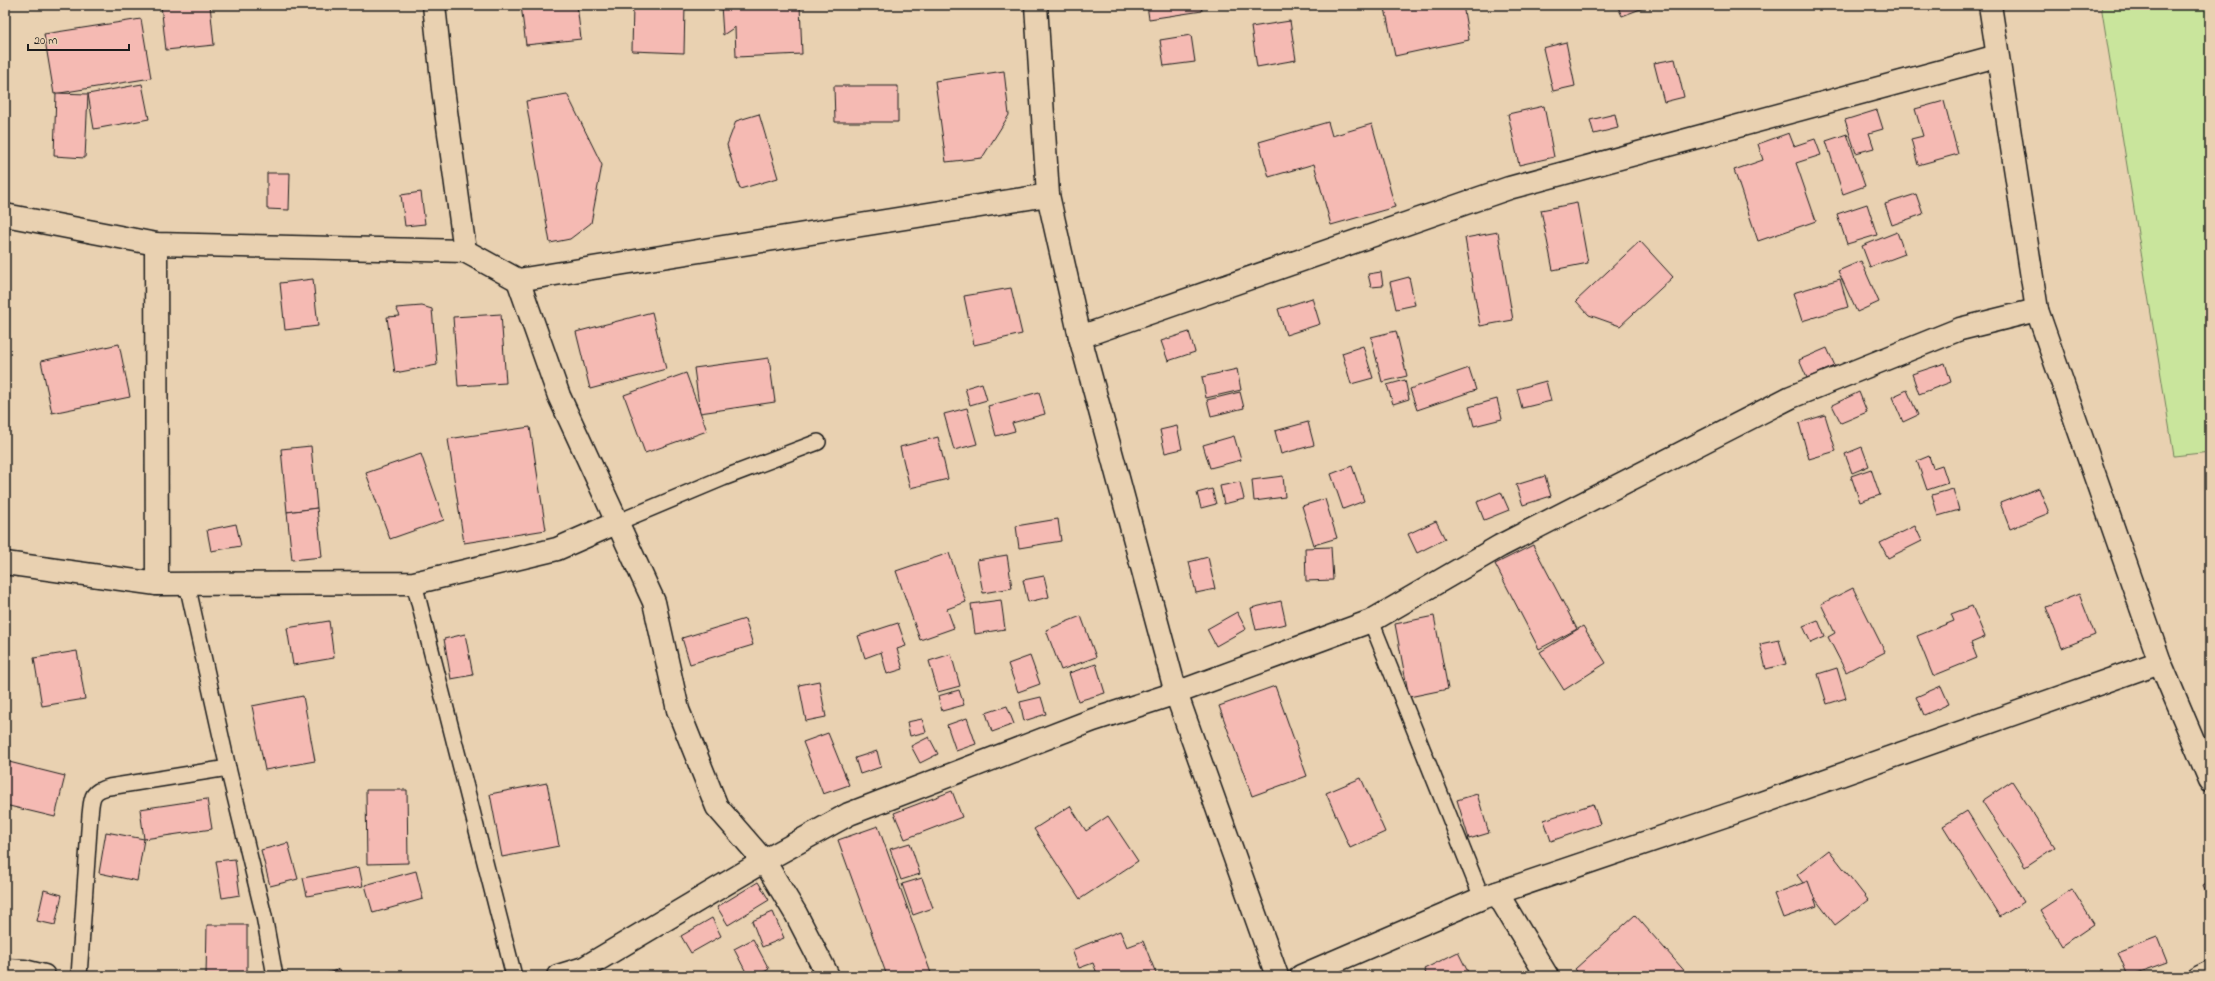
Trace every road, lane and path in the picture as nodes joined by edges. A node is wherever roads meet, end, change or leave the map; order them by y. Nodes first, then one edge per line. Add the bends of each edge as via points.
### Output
1 (434, 5) edge
2 (1036, 5) edge
3 (1990, 5) edge
4 (1997, 56) junction
5 (1048, 195) junction
6 (5, 215) edge
7 (156, 244) junction
8 (465, 250) junction
9 (518, 280) junction
10 (2037, 310) junction
11 (1080, 337) junction
12 (818, 442) dead end
13 (616, 522) junction
14 (5, 563) edge
15 (414, 583) junction
16 (157, 584) junction
17 (187, 584) junction
18 (1371, 621) junction
19 (2160, 662) junction
20 (1176, 693) junction
21 (228, 768) junction
22 (2210, 780) edge
23 (764, 861) junction
24 (1489, 896) junction
25 (2210, 968) edge
26 (5, 970) edge
27 (585, 972) edge
28 (44, 976) edge
29 (79, 976) edge
30 (275, 976) edge
31 (514, 976) edge
32 (558, 976) edge
33 (828, 976) edge
34 (1277, 976) edge
35 (1301, 976) edge
36 (1547, 976) edge
37 (2194, 976) edge

1 - 8 street
2 - 5 street
3 - 4 street
4 - 10 street
4 - 11 street via 1509,188
5 - 9 street
5 - 11 street
6 - 7 street
7 - 8 street
7 - 16 street
8 - 9 street
9 - 13 street via 559,396
10 - 18 street via 1960,329 1791,397 1500,546
10 - 19 street
11 - 20 street
12 - 13 lane
13 - 15 street via 557,549
13 - 23 street via 654,602 678,710 717,807
14 - 16 street
15 - 17 street
15 - 31 lane
16 - 17 street
17 - 21 lane
18 - 20 street
18 - 24 lane
19 - 22 street
19 - 24 street
20 - 23 street via 1072,728 849,814
20 - 34 street
21 - 29 lane via 96,791 90,815
21 - 30 lane via 264,916
23 - 27 street
23 - 33 street via 796,914
24 - 35 street
24 - 36 street
25 - 37 lane
26 - 28 street
27 - 32 street

